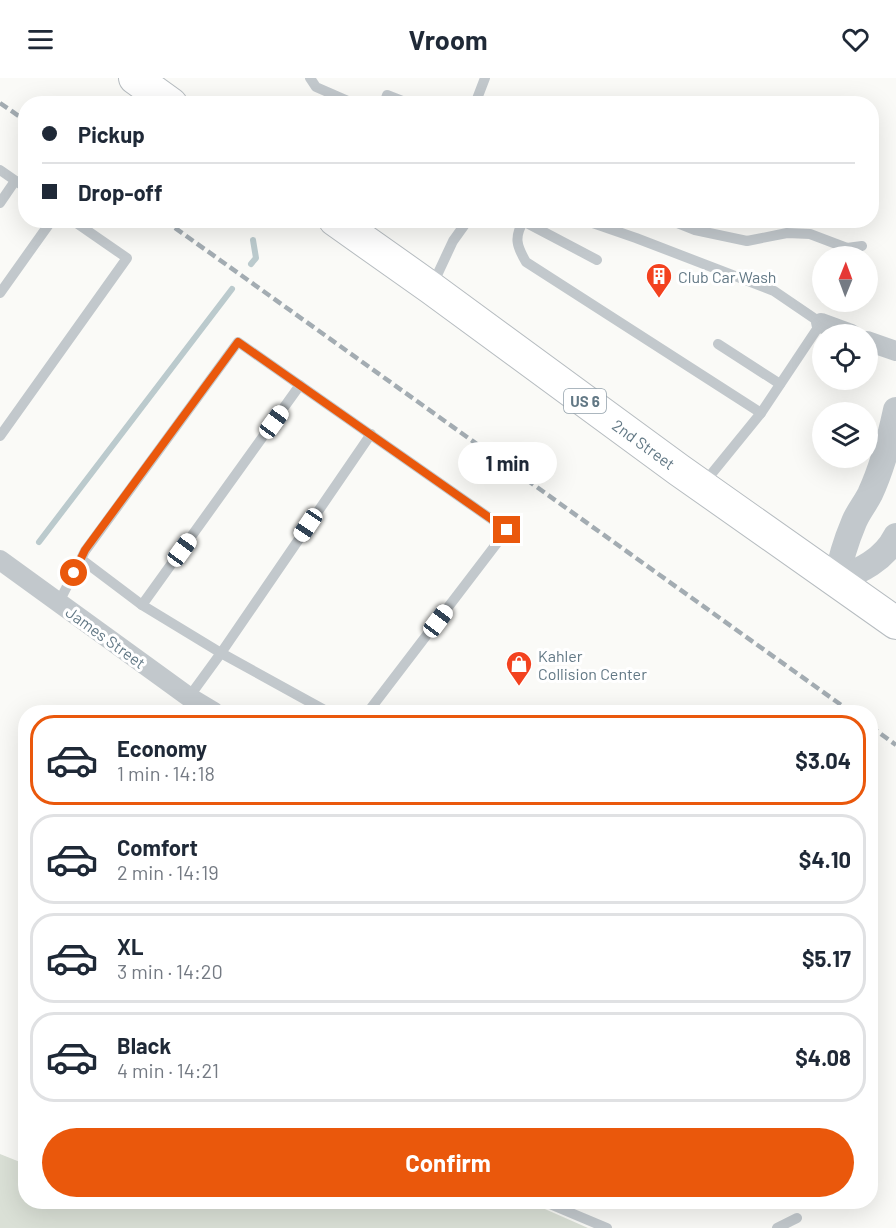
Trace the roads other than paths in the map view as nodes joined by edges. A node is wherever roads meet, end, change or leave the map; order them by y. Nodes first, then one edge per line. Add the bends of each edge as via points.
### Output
1 (135, 78) edge
2 (310, 78) edge
3 (485, 78) edge
4 (160, 96) edge
5 (337, 96) edge
6 (478, 96) edge
7 (0, 170) edge
8 (15, 181) junction
9 (18, 183) edge
10 (0, 203) edge
11 (46, 228) edge
12 (84, 228) edge
13 (346, 228) edge
14 (462, 228) edge
15 (520, 228) edge
16 (537, 228) edge
17 (607, 228) edge
18 (690, 228) edge
19 (842, 246) edge
20 (597, 260) dead end
21 (431, 288) junction
22 (0, 293) edge
23 (821, 323) joint
24 (718, 344) dead end
25 (878, 345) edge
26 (896, 351) edge
27 (780, 384) junction
28 (300, 385) junction
29 (896, 410) edge
30 (761, 413) junction
31 (371, 434) junction
32 (0, 436) edge
33 (701, 485) junction
34 (896, 536) edge
35 (81, 559) junction
36 (0, 560) edge
37 (837, 580) junction
38 (59, 602) junction
39 (142, 604) junction
40 (896, 623) edge
41 (221, 653) junction
42 (189, 697) junction
43 (202, 705) edge
44 (315, 705) edge
45 (373, 705) edge
46 (562, 1209) edge
47 (797, 1218) dead end
48 (607, 1228) edge
49 (777, 1228) edge

1 - 4 main road
2 - 5 lane via 316,87
3 - 6 lane
7 - 8 lane
8 - 9 lane
8 - 10 lane
11 - 22 lane
12 - 32 lane via 127,258
13 - 21 main road, 2nd Street / US 6
14 - 21 lane
15 - 30 lane via 518,249 526,262
16 - 20 lane
17 - 23 lane via 774,291
18 - 19 lane via 747,241 787,233 810,234
21 - 33 main road, 2nd Street / US 6
23 - 27 lane
24 - 27 lane
25 - 26 street
27 - 30 lane
28 - 31 lane
28 - 35 lane via 238,342
28 - 39 lane
29 - 37 street via 870,494 846,543
30 - 33 lane
31 - 41 lane
31 - 45 lane via 507,530
33 - 37 main road, 2nd Street / US 6
34 - 37 street via 878,559
35 - 38 lane
35 - 39 lane
36 - 38 street, James Street
37 - 40 main road, 2nd Street / US 6
38 - 42 street, James Street
39 - 41 lane
41 - 42 lane
41 - 44 lane
42 - 43 street, James Street
46 - 48 lane
47 - 49 lane

